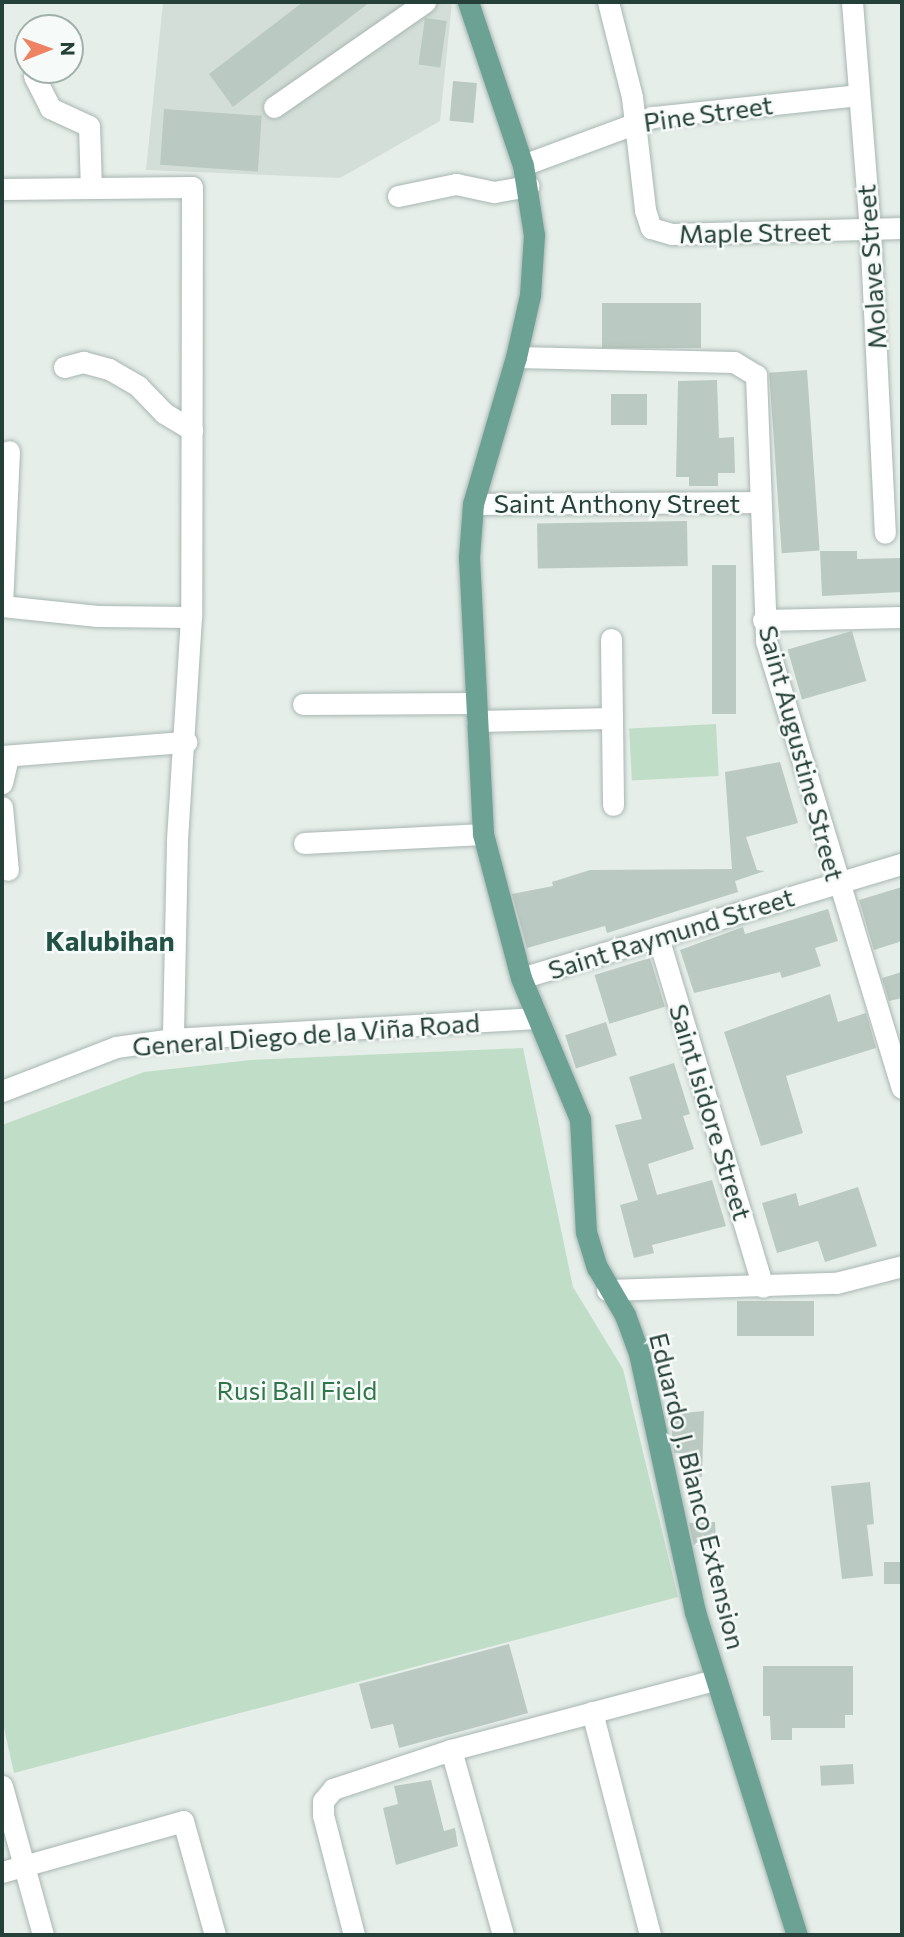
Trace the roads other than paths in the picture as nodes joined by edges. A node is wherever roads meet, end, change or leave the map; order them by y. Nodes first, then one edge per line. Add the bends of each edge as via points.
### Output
1 (425, 2) edge
2 (468, 2) edge
3 (608, 2) edge
4 (852, 2) edge
5 (38, 84) edge
6 (858, 94) junction
7 (274, 107) dead end
8 (636, 121) junction
9 (526, 176) junction
10 (91, 188) junction
11 (2, 189) edge
12 (398, 196) dead end
13 (902, 228) edge
14 (870, 229) junction
15 (516, 358) junction
16 (64, 367) dead end
17 (192, 430) junction
18 (9, 451) dead end
19 (760, 502) junction
20 (473, 504) junction
21 (885, 533) dead end
22 (2, 606) edge
23 (191, 617) junction
24 (902, 617) edge
25 (763, 620) junction
26 (611, 639) dead end
27 (303, 704) dead end
28 (477, 712) junction
29 (612, 718) junction
30 (186, 742) junction
31 (5, 756) edge
32 (2, 783) edge
33 (613, 805) dead end
34 (2, 807) edge
35 (483, 834) junction
36 (304, 842) dead end
37 (902, 864) edge
38 (8, 870) dead end
39 (837, 883) junction
40 (658, 937) junction
41 (521, 978) junction
42 (535, 1018) junction
43 (173, 1039) junction
44 (902, 1088) edge
45 (2, 1091) edge
46 (902, 1266) edge
47 (763, 1287) junction
48 (607, 1290) junction
49 (715, 1680) junction
50 (592, 1712) junction
51 (452, 1750) junction
52 (2, 1786) edge
53 (24, 1865) junction
54 (2, 1872) edge
55 (43, 1935) edge
56 (215, 1935) edge
57 (354, 1935) edge
58 (503, 1935) edge
59 (650, 1935) edge
60 (797, 1935) edge

1 - 7 street
2 - 9 main road, Eduardo J. Blanco Extension
3 - 8 street
4 - 6 street, Molave Street
5 - 10 street via 50,108 89,127
6 - 8 street, Pine Street
6 - 14 street, Molave Street
8 - 9 street, Pine Street
8 - 14 street, Maple Street via 645,211 651,228 672,234
9 - 12 street, Pine Street via 494,192 456,184
9 - 15 main road, Eduardo J. Blanco Extension via 534,236 530,295
10 - 11 street
10 - 17 street via 192,187
13 - 14 street, Maple Street
14 - 21 street, Molave Street
15 - 19 street, Saint Augustine Street via 734,362 750,368 758,385
15 - 20 main road, Eduardo J. Blanco Extension
16 - 17 street via 83,362 109,369
17 - 23 street
18 - 22 street
19 - 20 street, Saint Anthony Street
19 - 25 street, Saint Augustine Street
20 - 28 main road, Eduardo J. Blanco Extension via 469,557
22 - 23 street via 97,616
23 - 30 street
24 - 25 street
25 - 39 street, Saint Augustine Street
26 - 29 street
27 - 28 street
28 - 29 street
28 - 35 main road, Eduardo J. Blanco Extension
29 - 33 street
30 - 31 street
30 - 43 street via 177,842
31 - 32 street
34 - 38 street
35 - 36 street
35 - 41 main road, Eduardo J. Blanco Extension
37 - 39 street, Saint Raymund Street
39 - 40 street, Saint Raymund Street
39 - 44 street, Saint Augustine Street
40 - 41 street, Saint Raymund Street
40 - 47 street, Saint Isidore Street
41 - 42 main road, Eduardo J. Blanco Extension
42 - 43 street, General Diego de la Viña Road
42 - 48 main road, Eduardo J. Blanco Extension via 568,1081 580,1119 586,1233
43 - 45 street, General Diego de la Viña Road via 116,1047
46 - 47 street via 836,1283
47 - 48 street
48 - 49 main road, Eduardo J. Blanco Extension via 625,1315 643,1365 690,1593
49 - 50 street
49 - 60 main road, Eduardo J. Blanco Extension
50 - 51 street
50 - 59 street
51 - 57 street via 332,1788 323,1801
51 - 58 street
52 - 53 street
53 - 54 street
53 - 55 street
53 - 56 street via 183,1821

